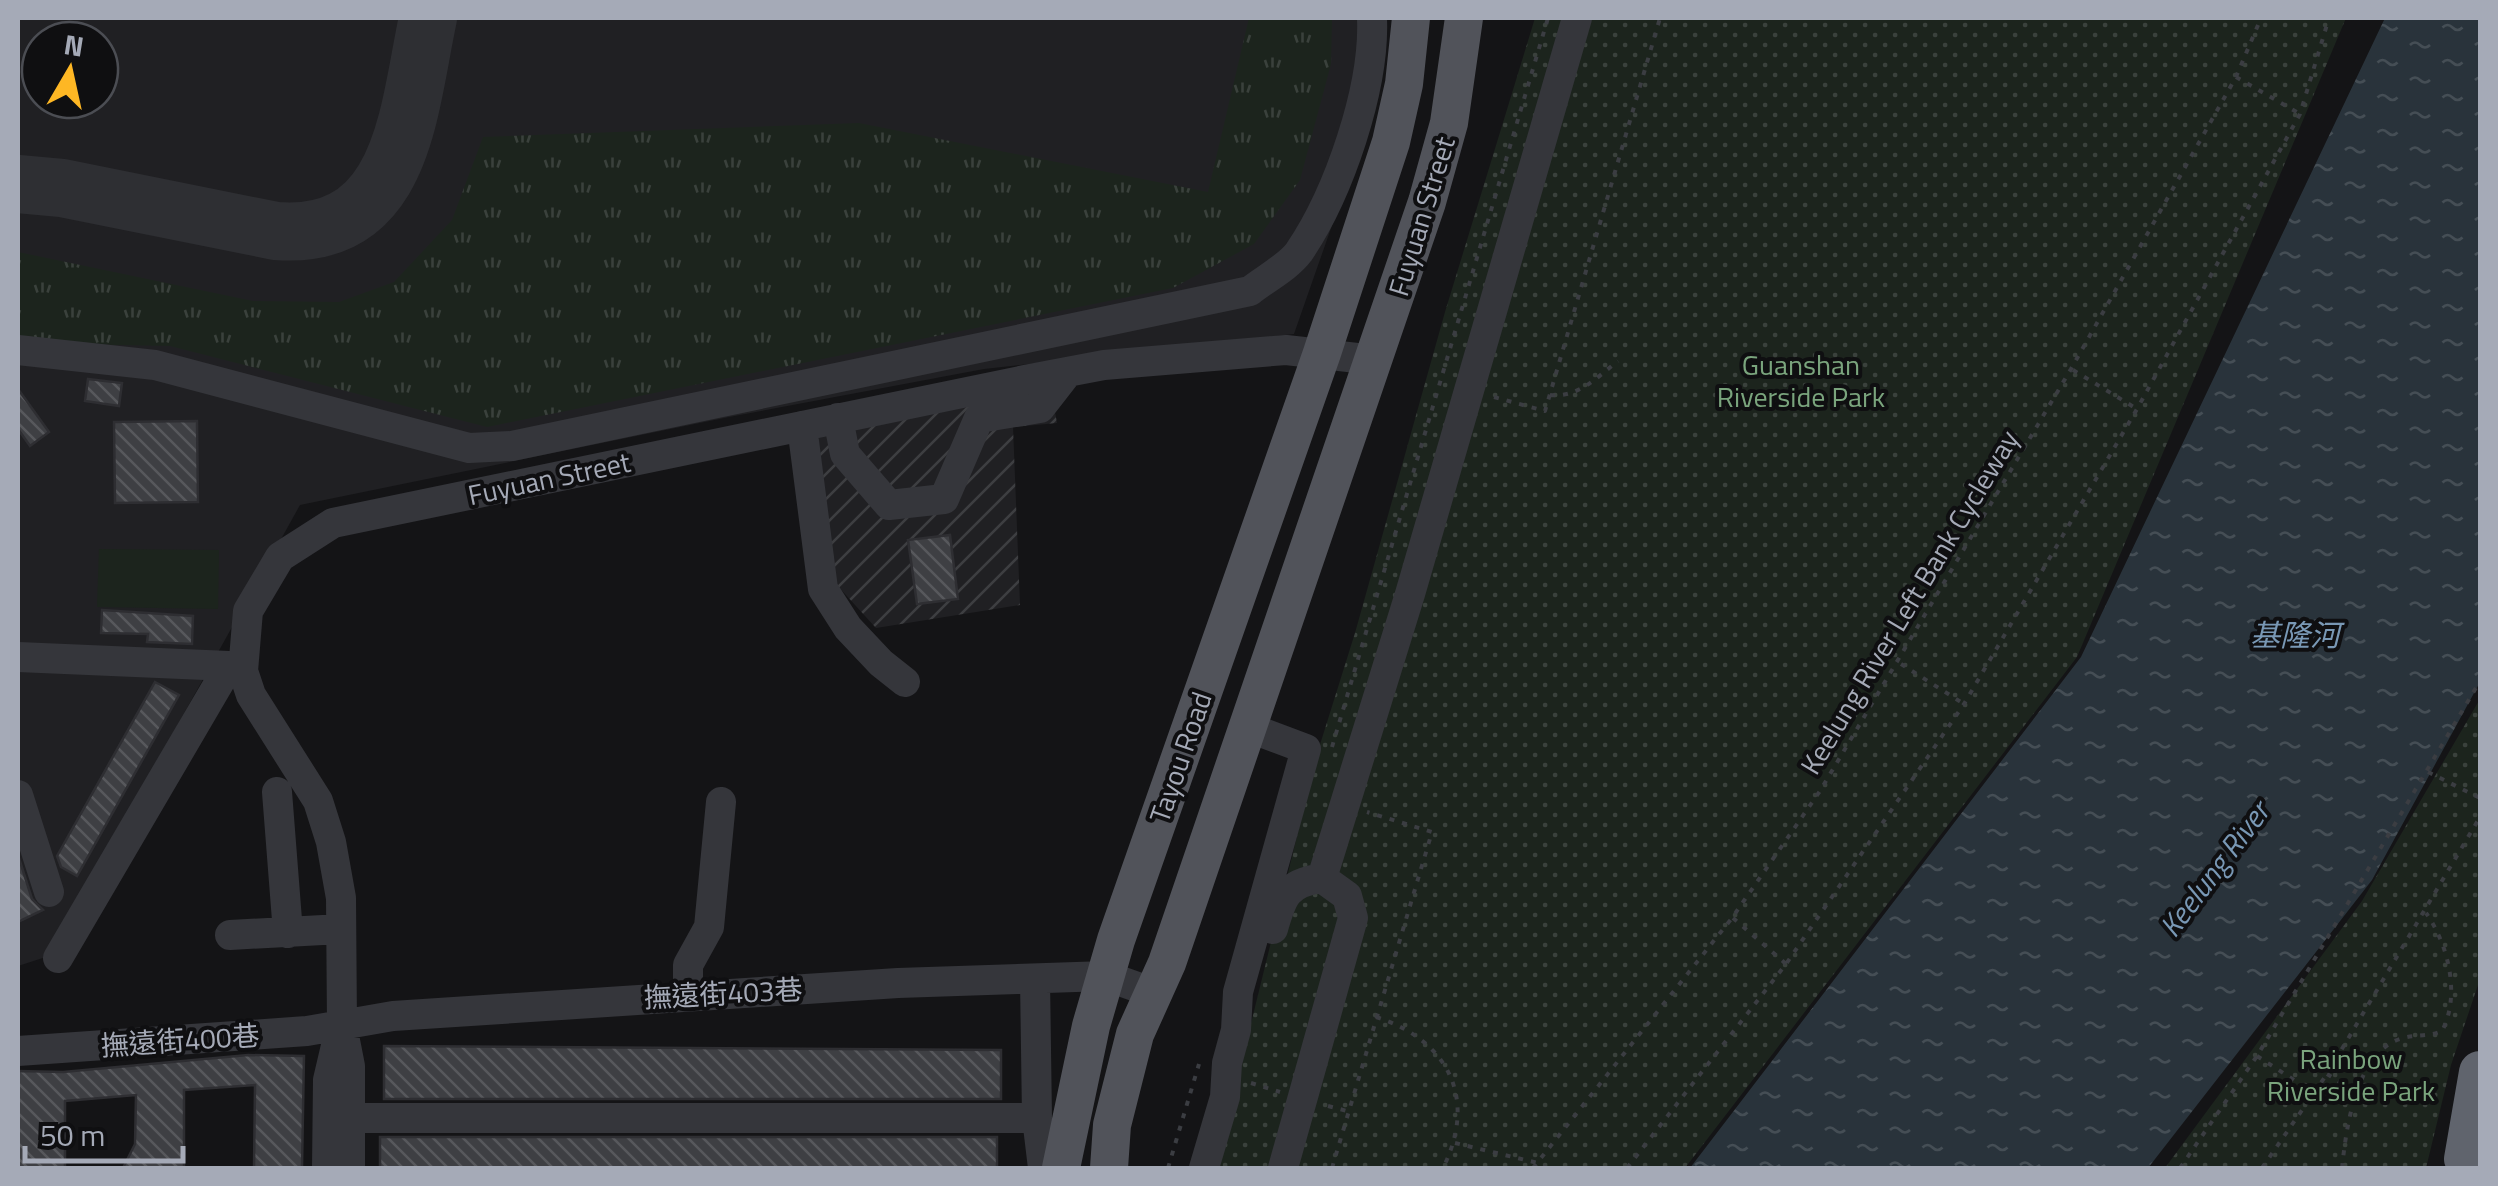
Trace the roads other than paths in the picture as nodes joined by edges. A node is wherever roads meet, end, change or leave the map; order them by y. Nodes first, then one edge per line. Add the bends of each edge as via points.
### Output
1 (1372, 18) edge
2 (1411, 18) edge
3 (1464, 18) edge
4 (1577, 18) edge
5 (18, 350) edge
6 (1322, 352) junction
7 (1375, 360) junction
8 (1068, 372) junction
9 (838, 418) junction
10 (802, 426) junction
11 (18, 657) edge
12 (236, 669) junction
13 (905, 682) dead end
14 (1247, 726) junction
15 (277, 792) dead end
16 (18, 795) edge
17 (721, 802) dead end
18 (1322, 878) junction
19 (49, 892) dead end
20 (342, 929) junction
21 (288, 932) junction
22 (230, 935) dead end
23 (58, 958) dead end
24 (1106, 976) junction
25 (1035, 979) junction
26 (1154, 993) junction
27 (688, 994) junction
28 (342, 1025) junction
29 (1236, 1030) junction
30 (18, 1051) edge
31 (1225, 1067) junction
32 (2480, 1072) edge
33 (2480, 1111) edge
34 (350, 1118) junction
35 (1036, 1118) junction
36 (2464, 1164) edge
37 (327, 1168) edge
38 (350, 1168) edge
39 (1043, 1168) edge
40 (1061, 1168) edge
41 (1109, 1168) edge
42 (1188, 1168) edge
43 (1204, 1168) edge
44 (1283, 1168) edge

1 - 5 street via 1373,46 1348,156 1297,255 1250,290 498,447 469,448 155,366
2 - 6 main road, Fuyuan Street via 1391,142
3 - 7 main road, Fuyuan Street via 1450,124
4 - 18 street
6 - 7 street, Fuyuan Street
6 - 8 street, Fuyuan Street
6 - 24 main road, Tayou Road
7 - 14 main road, Tayou Road
8 - 9 street, Fuyuan Street
8 - 9 street via 1040,408 979,418 944,499 890,506 845,454
9 - 10 street, Fuyuan Street
10 - 12 street, Fuyuan Street via 333,523 280,558 248,612
10 - 13 street via 823,589 848,628
11 - 12 street
12 - 20 street via 318,801 331,842
12 - 23 street
14 - 26 main road, Tayou Road
14 - 29 street via 1306,748 1238,992
15 - 21 street
16 - 19 street
17 - 27 street via 709,927 688,965
18 - 29 street via 1301,881 1282,898
18 - 44 street via 1347,896 1353,918
20 - 21 street
20 - 28 street
21 - 22 street
24 - 25 street, 撫遠街403巷
24 - 26 street
24 - 40 main road, Tayou Road
25 - 27 street, 撫遠街403巷
25 - 35 street
26 - 41 main road, Tayou Road via 1134,1034
27 - 28 street, 撫遠街403巷
28 - 30 street, 撫遠街400巷
28 - 34 street
28 - 37 street via 328,1080
29 - 31 street
31 - 42 street
31 - 43 street via 1226,1096
32 - 36 highway
33 - 36 highway
34 - 35 street
34 - 38 street
35 - 39 street

